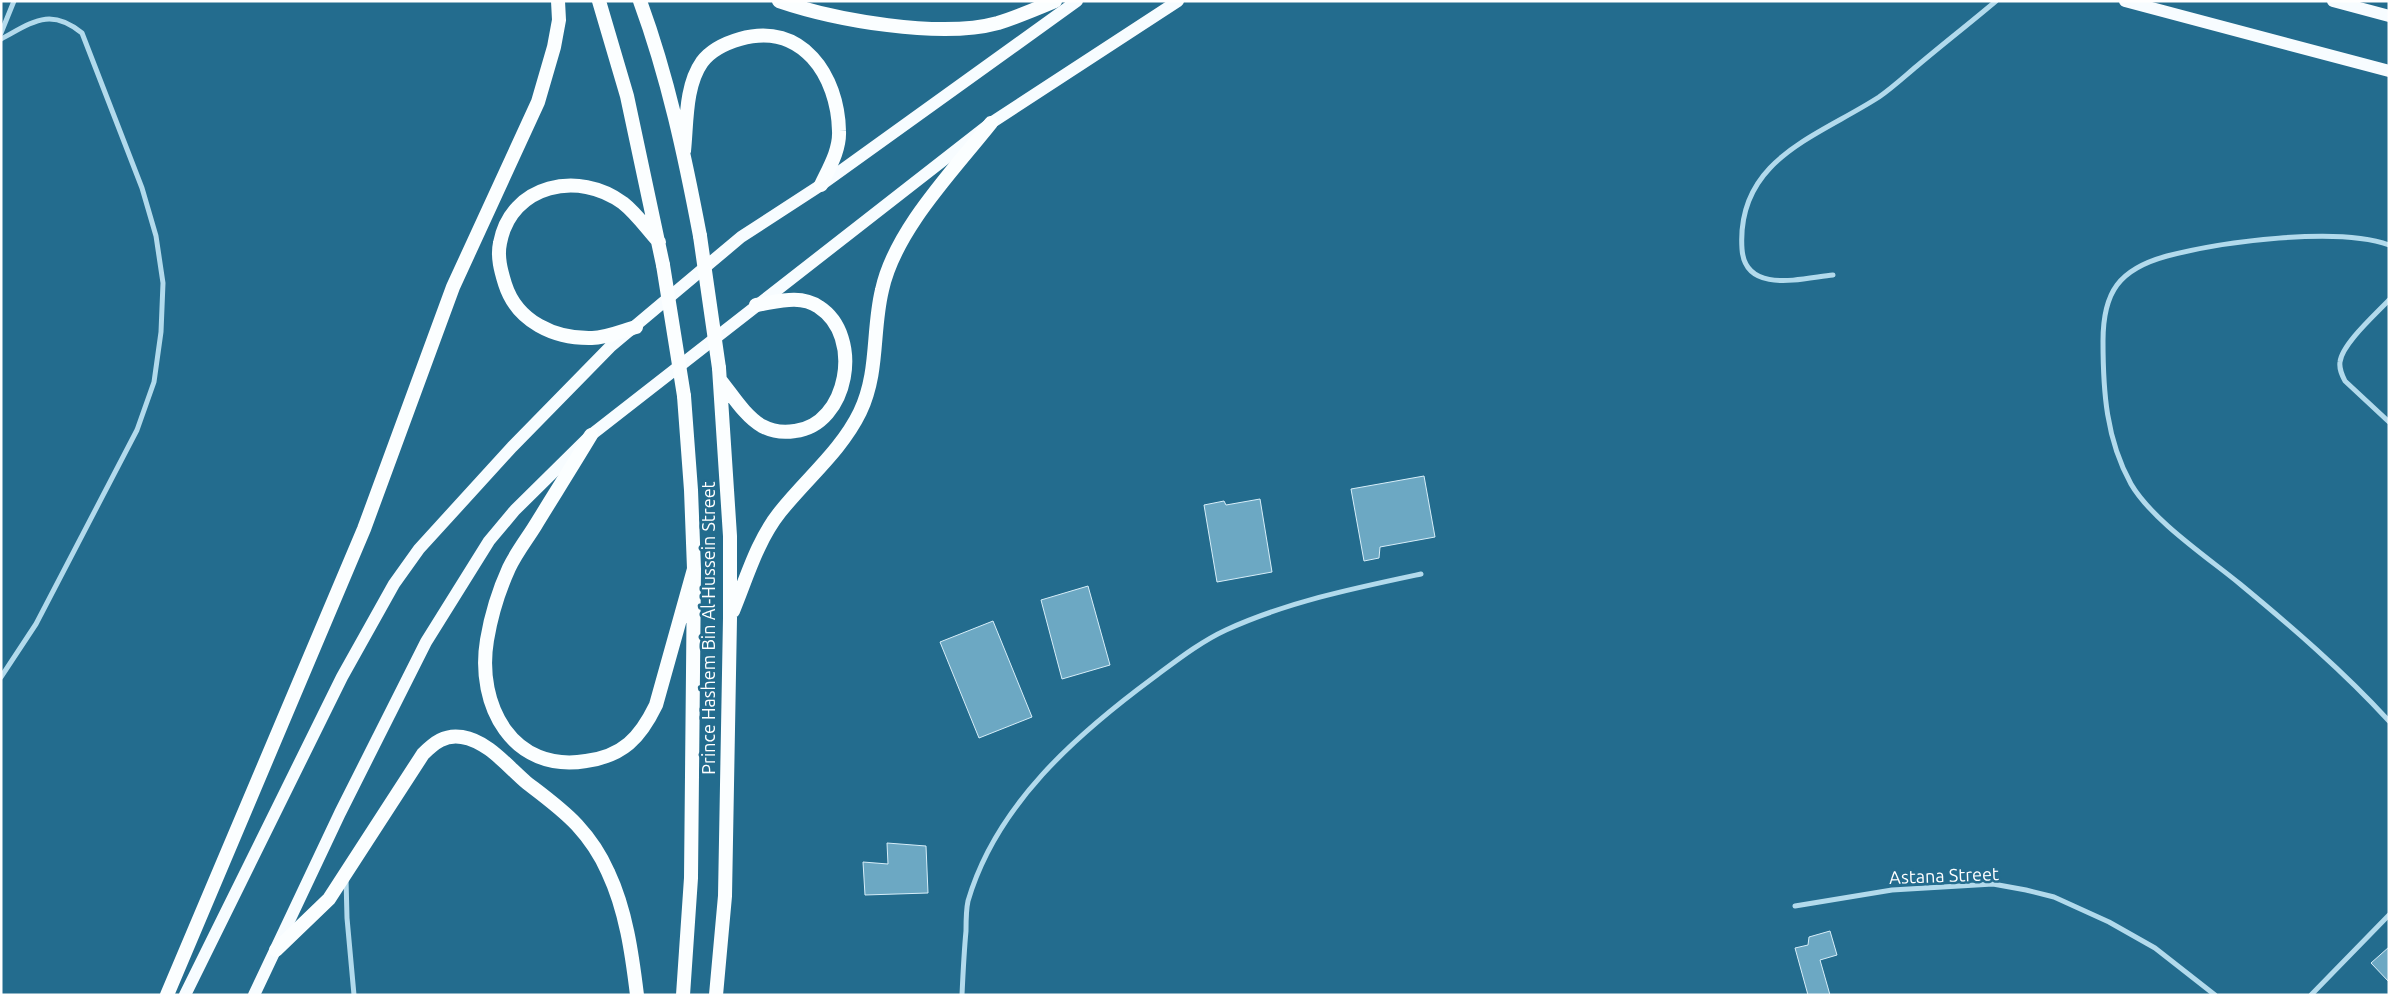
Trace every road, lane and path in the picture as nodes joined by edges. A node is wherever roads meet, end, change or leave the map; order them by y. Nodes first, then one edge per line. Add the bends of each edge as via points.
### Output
1 (14, 1) edge
2 (558, 1) edge
3 (599, 1) edge
4 (640, 1) edge
5 (779, 1) edge
6 (1055, 1) edge
7 (1077, 1) edge
8 (1178, 1) edge
9 (1996, 1) edge
10 (2125, 1) edge
11 (2333, 1) edge
12 (2389, 16) edge
13 (1, 33) edge
14 (1, 39) edge
15 (2389, 71) edge
16 (991, 124) junction
17 (684, 151) junction
18 (821, 185) junction
19 (659, 242) junction
20 (2389, 245) edge
21 (1833, 275) dead end
22 (2389, 300) edge
23 (756, 305) junction
24 (636, 327) junction
25 (720, 375) junction
26 (2389, 422) edge
27 (591, 435) junction
28 (694, 569) junction
29 (1421, 574) dead end
30 (730, 618) junction
31 (1, 677) edge
32 (2389, 721) edge
33 (346, 875) junction
34 (1795, 906) dead end
35 (2389, 915) edge
36 (276, 950) junction
37 (167, 995) edge
38 (186, 995) edge
39 (254, 995) edge
40 (354, 995) edge
41 (637, 995) edge
42 (684, 995) edge
43 (716, 995) edge
44 (962, 995) edge
45 (2215, 995) edge
46 (2311, 995) edge

1 - 13 street
2 - 37 highway via 559,20 554,48 538,102 453,287 364,529
3 - 19 highway, Prince Hashem Bin Al-Hussein Street via 627,96
4 - 17 highway, Prince Hashem Bin Al-Hussein Street
5 - 6 highway via 838,17 876,23 955,28 996,23
7 - 18 main road
8 - 16 main road
9 - 21 street via 1880,97 1788,153 1753,187 1743,212 1741,234 1742,256 1752,272 1773,281
10 - 15 main road
11 - 12 main road
14 - 31 street via 27,25 50,18 67,21 82,33 142,188 156,236 163,283 162,332 154,382 137,430 36,624
16 - 23 main road
16 - 30 highway via 907,230 881,290 870,389 859,413 830,456 765,533
17 - 18 highway via 690,92 701,63 711,52 748,37 791,41 804,48 819,64 836,99 840,132 836,152
17 - 25 highway, Prince Hashem Bin Al-Hussein Street, bridge
18 - 24 main road via 741,237
19 - 24 highway via 621,202 600,190 567,184 552,187 517,208 500,244 500,266 511,300 532,322 564,335 594,338
19 - 28 highway, Prince Hashem Bin Al-Hussein Street, bridge via 684,396 692,490
20 - 32 street via 2355,238 2325,237 2252,242 2156,259 2125,274 2116,286 2103,318 2106,413 2114,448 2132,485 2146,504 2336,667
22 - 26 street via 2347,346 2340,363 2345,381
23 - 25 highway via 794,299 820,307 827,314 839,331 845,370 831,411 807,430 777,432 751,418
23 - 27 main road
24 - 38 main road via 610,347 512,447 419,549 394,584 342,677
25 - 30 highway, Prince Hashem Bin Al-Hussein Street via 730,536
27 - 28 highway via 509,567 487,641 486,687 495,712 516,744 554,763 600,759 627,746 646,726 656,705
27 - 36 main road via 516,510 489,541 462,582 426,642 340,812
28 - 42 highway, Prince Hashem Bin Al-Hussein Street via 691,878
29 - 44 street via 1311,599 1225,631 1173,663 1064,751 1024,795 981,864 968,903
30 - 43 highway, Prince Hashem Bin Al-Hussein Street via 724,896
33 - 36 highway via 312,918
33 - 40 street via 346,918
33 - 41 highway via 422,754 435,742 449,736 474,741 503,760 578,826 590,841 608,872 621,906
34 - 45 street, Astana Street via 1892,890 1993,884 2026,890 2054,897 2109,922 2155,948
35 - 46 street
36 - 39 main road

